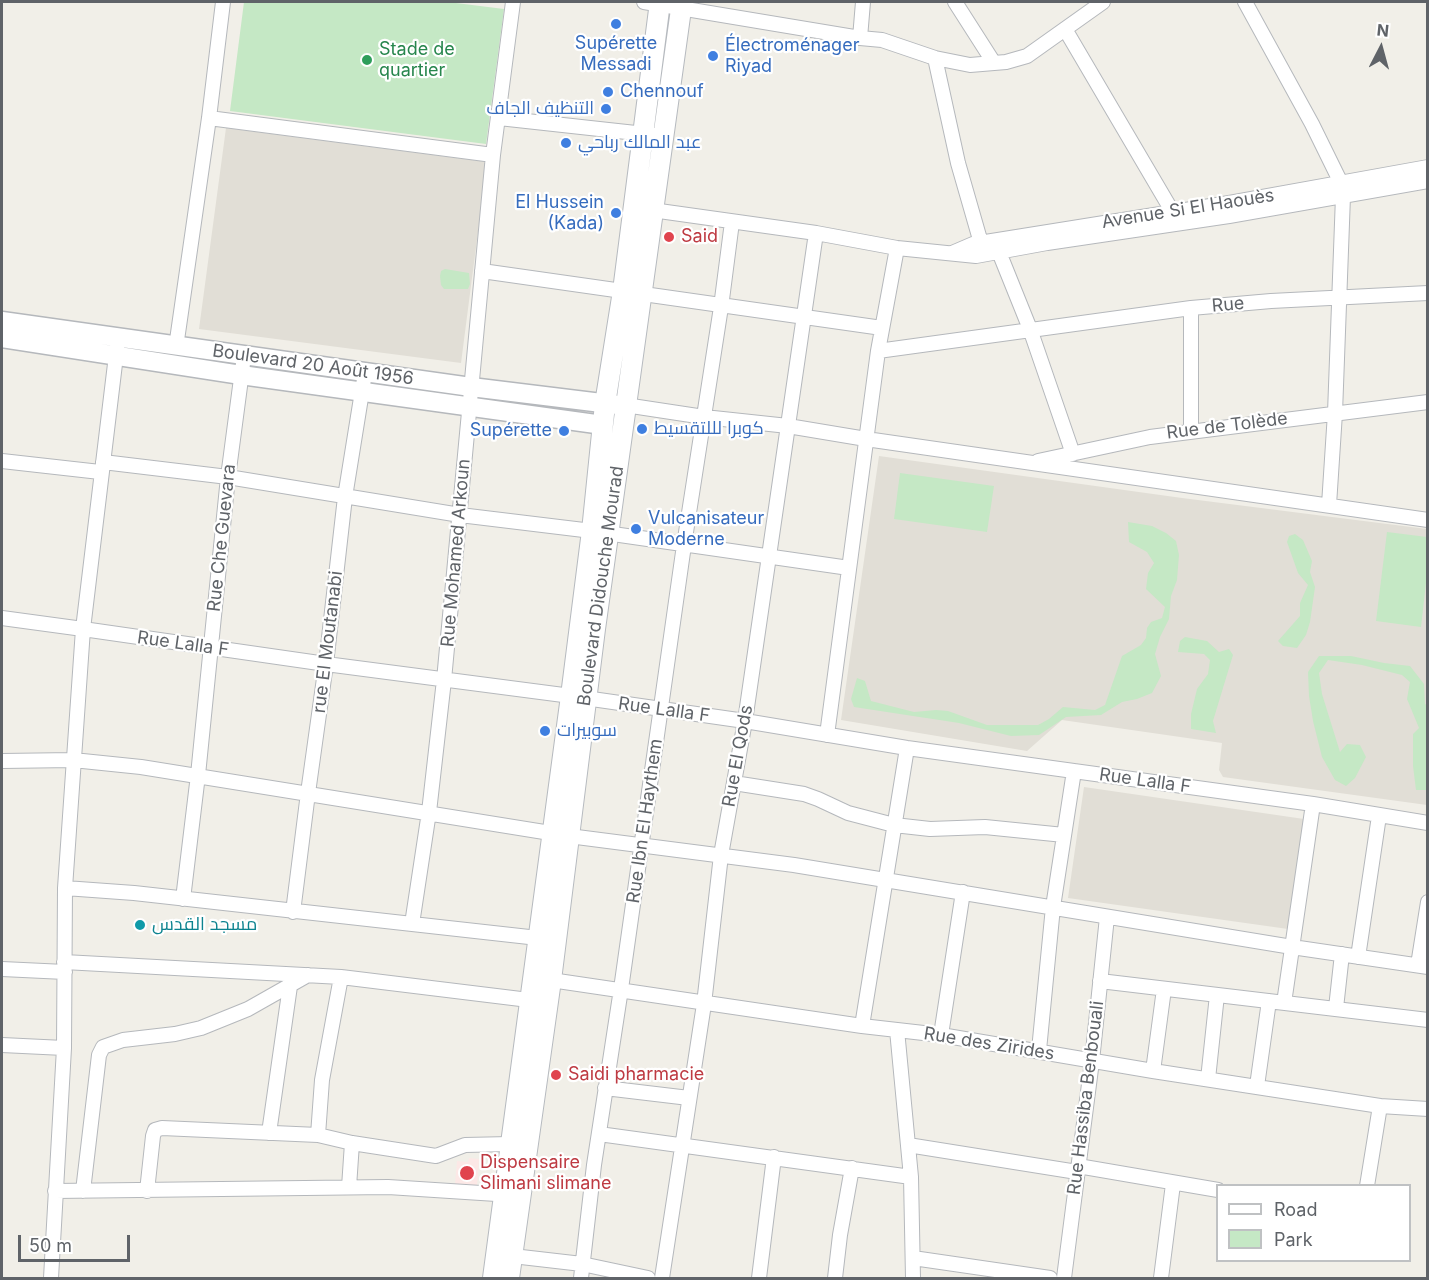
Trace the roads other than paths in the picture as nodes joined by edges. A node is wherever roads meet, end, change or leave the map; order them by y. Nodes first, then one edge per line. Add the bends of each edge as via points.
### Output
1 (223, 2) edge
2 (513, 2) edge
3 (654, 2) edge
4 (863, 2) edge
5 (955, 2) edge
6 (1103, 2) edge
7 (1245, 2) edge
8 (682, 4) edge
9 (1065, 29) junction
10 (860, 38) junction
11 (935, 58) junction
12 (994, 63) junction
13 (209, 118) junction
14 (499, 118) junction
15 (653, 135) junction
16 (493, 155) junction
17 (1428, 167) edge
18 (1428, 181) edge
19 (1342, 190) junction
20 (634, 207) junction
21 (654, 210) junction
22 (1172, 211) junction
23 (732, 222) junction
24 (816, 233) junction
25 (897, 248) junction
26 (983, 249) junction
27 (999, 252) junction
28 (482, 271) junction
29 (632, 292) junction
30 (1428, 292) edge
31 (1339, 298) junction
32 (721, 307) junction
33 (1191, 308) junction
34 (803, 317) junction
35 (2, 321) edge
36 (882, 328) junction
37 (1030, 329) junction
38 (2, 339) edge
39 (176, 346) junction
40 (116, 347) junction
41 (878, 351) junction
42 (244, 356) junction
43 (365, 373) junction
44 (241, 375) junction
45 (471, 387) junction
46 (361, 391) junction
47 (1428, 402) edge
48 (615, 404) junction
49 (469, 406) junction
50 (1335, 413) junction
51 (704, 417) junction
52 (603, 425) junction
53 (788, 426) junction
54 (1191, 431) junction
55 (866, 439) junction
56 (1073, 454) junction
57 (2, 461) edge
58 (1029, 463) junction
59 (102, 467) junction
60 (228, 477) junction
61 (345, 497) junction
62 (1329, 505) junction
63 (460, 515) junction
64 (1428, 520) edge
65 (600, 533) junction
66 (684, 545) junction
67 (770, 557) junction
68 (849, 568) junction
69 (2, 618) edge
70 (83, 629) junction
71 (211, 648) junction
72 (326, 664) junction
73 (444, 680) junction
74 (578, 697) junction
75 (661, 709) junction
76 (745, 721) junction
77 (827, 735) junction
78 (907, 748) junction
79 (73, 760) junction
80 (2, 761) edge
81 (1074, 771) junction
82 (198, 775) junction
83 (734, 783) junction
84 (308, 793) junction
85 (1313, 804) junction
86 (429, 812) junction
87 (1379, 816) junction
88 (1428, 823) edge
89 (894, 825) junction
90 (561, 835) junction
91 (1064, 835) junction
92 (641, 844) junction
93 (721, 855) junction
94 (885, 881) junction
95 (65, 888) junction
96 (963, 892) junction
97 (183, 899) junction
98 (1428, 903) edge
99 (1053, 907) junction
100 (293, 912) junction
101 (1107, 917) junction
102 (412, 924) junction
103 (538, 938) junction
104 (1292, 947) junction
105 (1342, 954) junction
106 (1358, 957) junction
107 (1423, 966) edge
108 (64, 967) junction
109 (2, 969) edge
110 (308, 975) junction
111 (341, 977) junction
112 (551, 980) junction
113 (1100, 981) junction
114 (290, 986) junction
115 (621, 989) junction
116 (1164, 989) junction
117 (1217, 995) junction
118 (539, 1001) junction
119 (1269, 1001) junction
120 (1284, 1003) junction
121 (704, 1004) junction
122 (1336, 1008) junction
123 (1428, 1020) edge
124 (862, 1026) junction
125 (897, 1030) junction
126 (941, 1035) junction
127 (2, 1046) edge
128 (64, 1048) junction
129 (1039, 1050) junction
130 (1092, 1061) junction
131 (1153, 1071) junction
132 (1208, 1079) junction
133 (1257, 1086) junction
134 (605, 1088) junction
135 (689, 1098) junction
136 (1380, 1106) junction
137 (1428, 1109) edge
138 (269, 1133) junction
139 (599, 1134) junction
140 (318, 1136) junction
141 (351, 1143) junction
142 (510, 1144) junction
143 (681, 1144) junction
144 (908, 1145) junction
145 (774, 1158) junction
146 (852, 1168) junction
147 (1077, 1169) junction
148 (911, 1177) junction
149 (1173, 1184) junction
150 (1367, 1184) edge
151 (349, 1187) junction
152 (55, 1191) junction
153 (83, 1191) junction
154 (147, 1191) junction
155 (1216, 1191) edge
156 (512, 1195) junction
157 (504, 1255) junction
158 (913, 1258) junction
159 (581, 1271) edge
160 (51, 1278) edge
161 (493, 1278) edge
162 (509, 1278) edge
163 (648, 1278) edge
164 (662, 1278) edge
165 (759, 1278) edge
166 (835, 1278) edge
167 (914, 1278) edge
168 (1050, 1278) edge
169 (1064, 1278) edge
170 (1161, 1278) edge

1 - 13 street
2 - 14 street, Rue Mohamed Arkoun
3 - 8 street
3 - 15 main road, Boulevard Didouche Mourad
4 - 10 street
5 - 12 street
6 - 9 street
7 - 19 street via 1312,124
8 - 10 street
8 - 15 main road, Boulevard Didouche Mourad
9 - 12 street via 1027,56
9 - 22 street
10 - 11 street via 882,40
11 - 12 street via 970,65
11 - 26 street via 958,163
13 - 16 street
13 - 39 street
14 - 15 street
14 - 16 street, Rue Mohamed Arkoun
15 - 20 main road, Boulevard Didouche Mourad
15 - 21 main road, Boulevard Didouche Mourad
16 - 28 street, Rue Mohamed Arkoun
17 - 19 street, Avenue Si El Haouès
18 - 19 street, Avenue Si El Haouès
19 - 22 street, Avenue Si El Haouès
19 - 27 street, Avenue Si El Haouès
19 - 31 street
20 - 21 street, Avenue Si El Haouès
20 - 29 main road, Boulevard Didouche Mourad
21 - 23 street, Avenue Si El Haouès
21 - 29 main road, Boulevard Didouche Mourad
22 - 26 street, Avenue Si El Haouès
23 - 24 street, Avenue Si El Haouès
23 - 32 street, Rue Ibn El Haythem
24 - 25 street, Avenue Si El Haouès
24 - 34 street, Rue El Qods
25 - 26 street, Avenue Si El Haouès via 950,254
25 - 36 street
26 - 27 street, Avenue Si El Haouès
27 - 37 street
28 - 29 street
28 - 45 street, Rue Mohamed Arkoun
29 - 32 street
29 - 48 main road, Boulevard Didouche Mourad
30 - 31 street, Rue
31 - 33 street, Rue
31 - 50 street
32 - 34 street
32 - 51 street, Rue Ibn El Haythem
33 - 37 street, Rue
33 - 54 street
34 - 36 street
34 - 53 street, Rue El Qods
35 - 40 street, Boulevard 20 Août 1956
36 - 41 street
37 - 41 street, Rue
37 - 56 street
38 - 40 street, Boulevard 20 Août 1956
39 - 40 street, Boulevard 20 Août 1956
39 - 42 street, Boulevard 20 Août 1956
40 - 44 street, Boulevard 20 Août 1956
40 - 59 street
41 - 55 street
42 - 43 street, Boulevard 20 Août 1956
42 - 44 street, Rue Che Guevara
43 - 45 street, Boulevard 20 Août 1956
43 - 46 street, rue El Moutanabi
44 - 46 street, Boulevard 20 Août 1956
44 - 60 street, Rue Che Guevara
45 - 48 street, Boulevard 20 Août 1956
45 - 49 street, Rue Mohamed Arkoun
46 - 49 street, Boulevard 20 Août 1956
46 - 61 street, rue El Moutanabi
47 - 50 street, Rue de Tolède
48 - 51 street
48 - 52 main road, Boulevard Didouche Mourad
48 - 65 main road, Boulevard Didouche Mourad
49 - 52 street, Boulevard 20 Août 1956
49 - 63 street, Rue Mohamed Arkoun
50 - 54 street, Rue de Tolède
50 - 62 street
51 - 53 street
51 - 66 street, Rue Ibn El Haythem
52 - 65 main road, Boulevard Didouche Mourad
53 - 55 street
53 - 67 street, Rue El Qods
54 - 56 street, Rue de Tolède
55 - 58 street
55 - 68 street
56 - 58 street, Rue de Tolède
57 - 59 street
58 - 62 street
59 - 60 street
59 - 70 street
60 - 61 street
60 - 71 street, Rue Che Guevara
61 - 63 street
61 - 72 street, rue El Moutanabi
62 - 64 street
63 - 65 street
63 - 73 street, Rue Mohamed Arkoun
65 - 66 street
65 - 74 main road, Boulevard Didouche Mourad
66 - 67 street
66 - 75 street, Rue Ibn El Haythem
67 - 68 street
67 - 76 street, Rue El Qods
68 - 77 street
69 - 70 street, Rue Lalla F
70 - 71 street, Rue Lalla F
70 - 79 street
71 - 72 street, Rue Lalla F
71 - 82 street, Rue Che Guevara
72 - 73 street, Rue Lalla F
72 - 84 street, rue El Moutanabi
73 - 74 street, Rue Lalla F
73 - 86 street, Rue Mohamed Arkoun
74 - 75 street, Rue Lalla F
74 - 90 main road, Boulevard Didouche Mourad
75 - 76 street, Rue Lalla F
75 - 92 street, Rue Ibn El Haythem
76 - 77 street, Rue Lalla F
76 - 83 street, Rue El Qods
77 - 78 street, Rue Lalla F
78 - 81 street, Rue Lalla F
78 - 89 street
79 - 80 street
79 - 82 street
79 - 95 street
81 - 85 street, Rue Lalla F
81 - 91 street
82 - 84 street
82 - 97 street, Rue Che Guevara
83 - 89 street via 804,794 848,813
83 - 93 street, Rue El Qods
84 - 86 street
84 - 100 street, rue El Moutanabi
85 - 87 street, Rue Lalla F
85 - 104 street
86 - 90 street
86 - 102 street, Rue Mohamed Arkoun
87 - 88 street, Rue Lalla F
87 - 106 street
89 - 91 street via 930,829 985,827
89 - 94 street
90 - 92 street
90 - 103 main road, Boulevard Didouche Mourad
90 - 112 main road, Boulevard Didouche Mourad
91 - 99 street
92 - 93 street
92 - 115 street, Rue Ibn El Haythem
93 - 94 street
93 - 121 street, Rue El Qods
94 - 96 street
94 - 124 street
95 - 97 street
95 - 108 street
96 - 99 street
96 - 126 street
97 - 100 street
98 - 107 street
99 - 101 street
99 - 129 street
100 - 102 street
101 - 104 street
101 - 113 street, Rue Hassiba Benbouali
102 - 103 street
103 - 118 main road, Boulevard Didouche Mourad
104 - 105 street
104 - 120 street
105 - 106 street
105 - 122 street
106 - 107 street
108 - 109 street
108 - 110 street
108 - 128 street
110 - 111 street
110 - 114 street
111 - 118 street
111 - 140 street via 322,1080
112 - 115 street, Rue des Zirides
112 - 118 main road, Boulevard Didouche Mourad
113 - 116 street
113 - 130 street, Rue Hassiba Benbouali
114 - 138 street
114 - 153 street via 201,1028 123,1040 103,1047
115 - 121 street, Rue des Zirides
115 - 134 street, Rue Ibn El Haythem
116 - 117 street
116 - 131 street
117 - 119 street
117 - 132 street
118 - 142 main road, Boulevard Didouche Mourad
118 - 156 main road, Boulevard Didouche Mourad
119 - 120 street
119 - 133 street
120 - 122 street
121 - 124 street, Rue des Zirides
121 - 135 street, Rue El Qods
122 - 123 street
124 - 125 street, Rue des Zirides
125 - 126 street, Rue des Zirides
125 - 144 street
126 - 129 street, Rue des Zirides
127 - 128 street
128 - 152 street
129 - 130 street, Rue des Zirides
130 - 131 street, Rue des Zirides
130 - 147 street, Rue Hassiba Benbouali
131 - 132 street, Rue des Zirides
132 - 133 street, Rue des Zirides
133 - 136 street, Rue des Zirides
134 - 135 street
134 - 139 street, Rue Ibn El Haythem
135 - 143 street, Rue El Qods
136 - 137 street, Rue des Zirides
136 - 150 street
138 - 140 street
138 - 154 street via 155,1130
139 - 143 street
139 - 159 street, Rue Ibn El Haythem
140 - 141 street
141 - 142 street via 436,1156 465,1145
141 - 151 street
142 - 156 main road, Boulevard Didouche Mourad
143 - 145 street
143 - 164 street, Rue El Qods
144 - 147 street
144 - 148 street
145 - 146 street
145 - 165 street
146 - 148 street
146 - 166 street
147 - 149 street
147 - 169 street, Rue Hassiba Benbouali
148 - 158 street
149 - 155 street
149 - 170 street
151 - 154 street
151 - 156 street
152 - 153 street
152 - 160 street
153 - 154 street
156 - 157 main road, Boulevard Didouche Mourad
157 - 159 street
157 - 161 main road, Boulevard Didouche Mourad
157 - 162 main road, Boulevard Didouche Mourad
158 - 167 street
158 - 168 street
159 - 163 street

